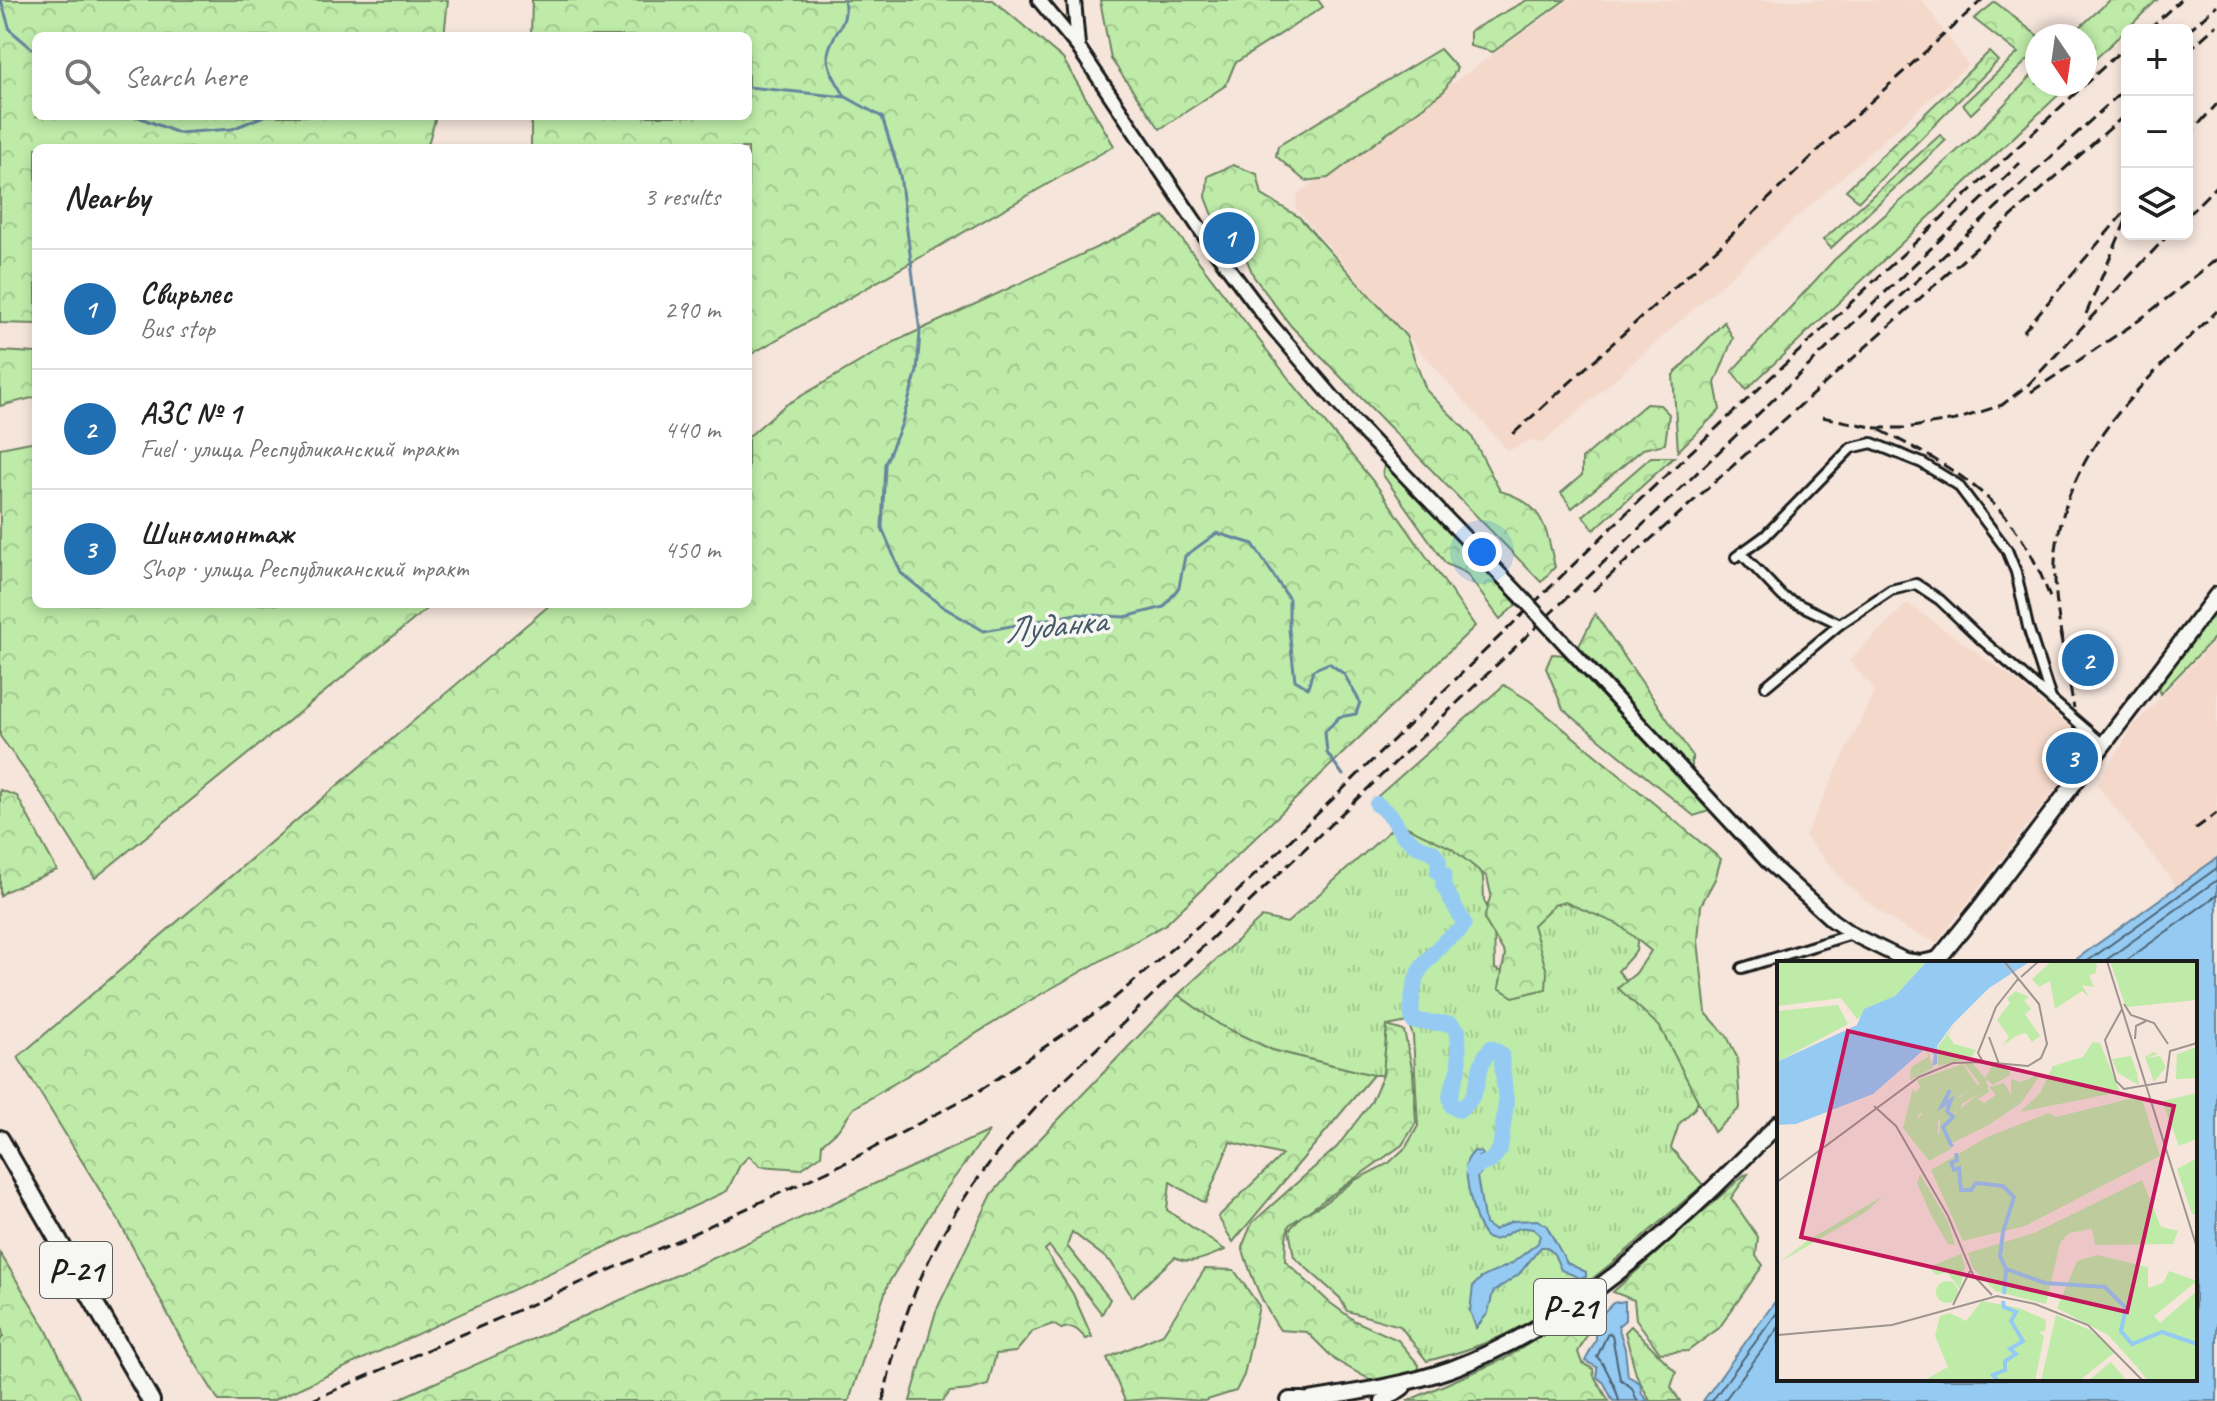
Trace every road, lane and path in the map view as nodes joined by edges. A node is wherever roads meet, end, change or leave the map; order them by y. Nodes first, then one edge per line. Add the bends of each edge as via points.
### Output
1 (1039, 0) edge
2 (1074, 0) edge
3 (1078, 47) junction
4 (2217, 595) edge
5 (1840, 624) junction
6 (1766, 686) dead end
7 (2051, 699) junction
8 (2103, 744) junction
9 (1852, 934) junction
10 (1906, 961) edge
11 (1937, 961) edge
12 (1742, 968) dead end
13 (1777, 1125) edge
14 (0, 1139) edge
15 (1417, 1379) junction
16 (151, 1401) edge
17 (1290, 1401) edge
18 (1302, 1401) edge
19 (1383, 1401) edge

1 - 3 street
2 - 3 street
3 - 9 street, bridge via 1208,241 1355,423 1767,861
4 - 8 main road
5 - 6 street
5 - 7 street via 1891,590 1916,584
5 - 7 street via 1783,597 1738,555 1765,536 1851,448 1872,443 1958,485 2007,550
7 - 8 street
8 - 11 main road
9 - 10 street
9 - 12 street
13 - 15 main road, Р-21 via 1644,1251 1581,1300 1492,1352
14 - 16 highway, Р-21
15 - 18 main road, Р-21
15 - 19 main road, Р-21
17 - 18 highway, Р-21

